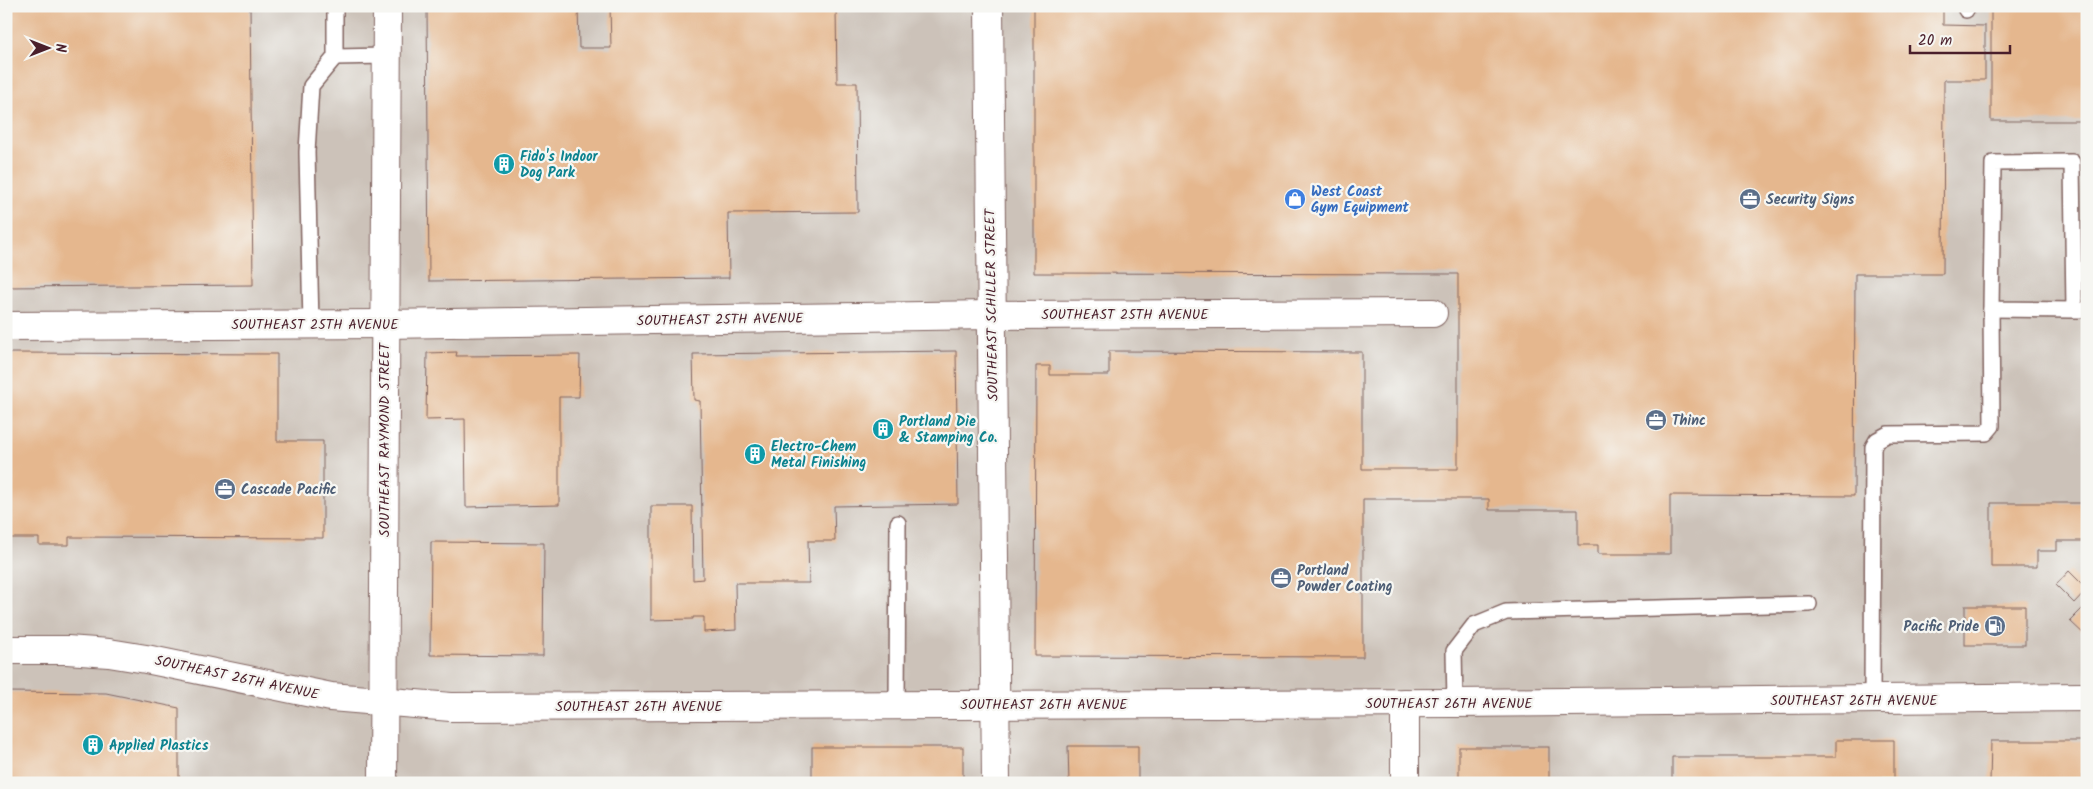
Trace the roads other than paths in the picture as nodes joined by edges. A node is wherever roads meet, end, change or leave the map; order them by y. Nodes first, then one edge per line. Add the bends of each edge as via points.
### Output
1 (335, 6) edge
2 (386, 6) edge
3 (989, 6) edge
4 (386, 56) junction
5 (335, 57) junction
6 (1991, 309) junction
7 (2080, 310) edge
8 (1433, 313) dead end
9 (992, 315) junction
10 (311, 324) junction
11 (385, 324) junction
12 (6, 326) edge
13 (898, 523) dead end
14 (1809, 604) dead end
15 (6, 650) edge
16 (2087, 697) edge
17 (1872, 700) junction
18 (383, 702) junction
19 (1405, 703) junction
20 (1455, 703) junction
21 (898, 704) junction
22 (995, 704) junction
23 (384, 783) edge
24 (996, 783) edge
25 (1405, 783) edge

1 - 5 lane
2 - 4 street, SOUTHEAST RAYMOND STREET
3 - 9 street, SOUTHEAST SCHILLER STREET
4 - 5 lane
4 - 11 street, SOUTHEAST RAYMOND STREET
5 - 10 lane via 311,86 307,152
6 - 7 lane
6 - 7 lane via 1993,163 2072,162
6 - 17 lane via 1992,426 1986,433 1888,434 1877,440 1873,447
8 - 9 street, SOUTHEAST 25TH AVENUE
9 - 11 street, SOUTHEAST 25TH AVENUE
9 - 22 street, SOUTHEAST SCHILLER STREET
10 - 11 street, SOUTHEAST 25TH AVENUE
10 - 12 street, SOUTHEAST 25TH AVENUE
11 - 18 street, SOUTHEAST RAYMOND STREET
13 - 21 lane
14 - 20 lane via 1506,612 1474,625 1454,651
15 - 18 street, SOUTHEAST 26TH AVENUE via 109,653 332,697
16 - 17 street, SOUTHEAST 26TH AVENUE
17 - 20 street, SOUTHEAST 26TH AVENUE
18 - 21 street, SOUTHEAST 26TH AVENUE via 451,707
18 - 23 street, SOUTHEAST RAYMOND STREET
19 - 20 street, SOUTHEAST 26TH AVENUE
19 - 22 street, SOUTHEAST 26TH AVENUE
19 - 25 street
21 - 22 street, SOUTHEAST 26TH AVENUE
22 - 24 street, SOUTHEAST SCHILLER STREET

